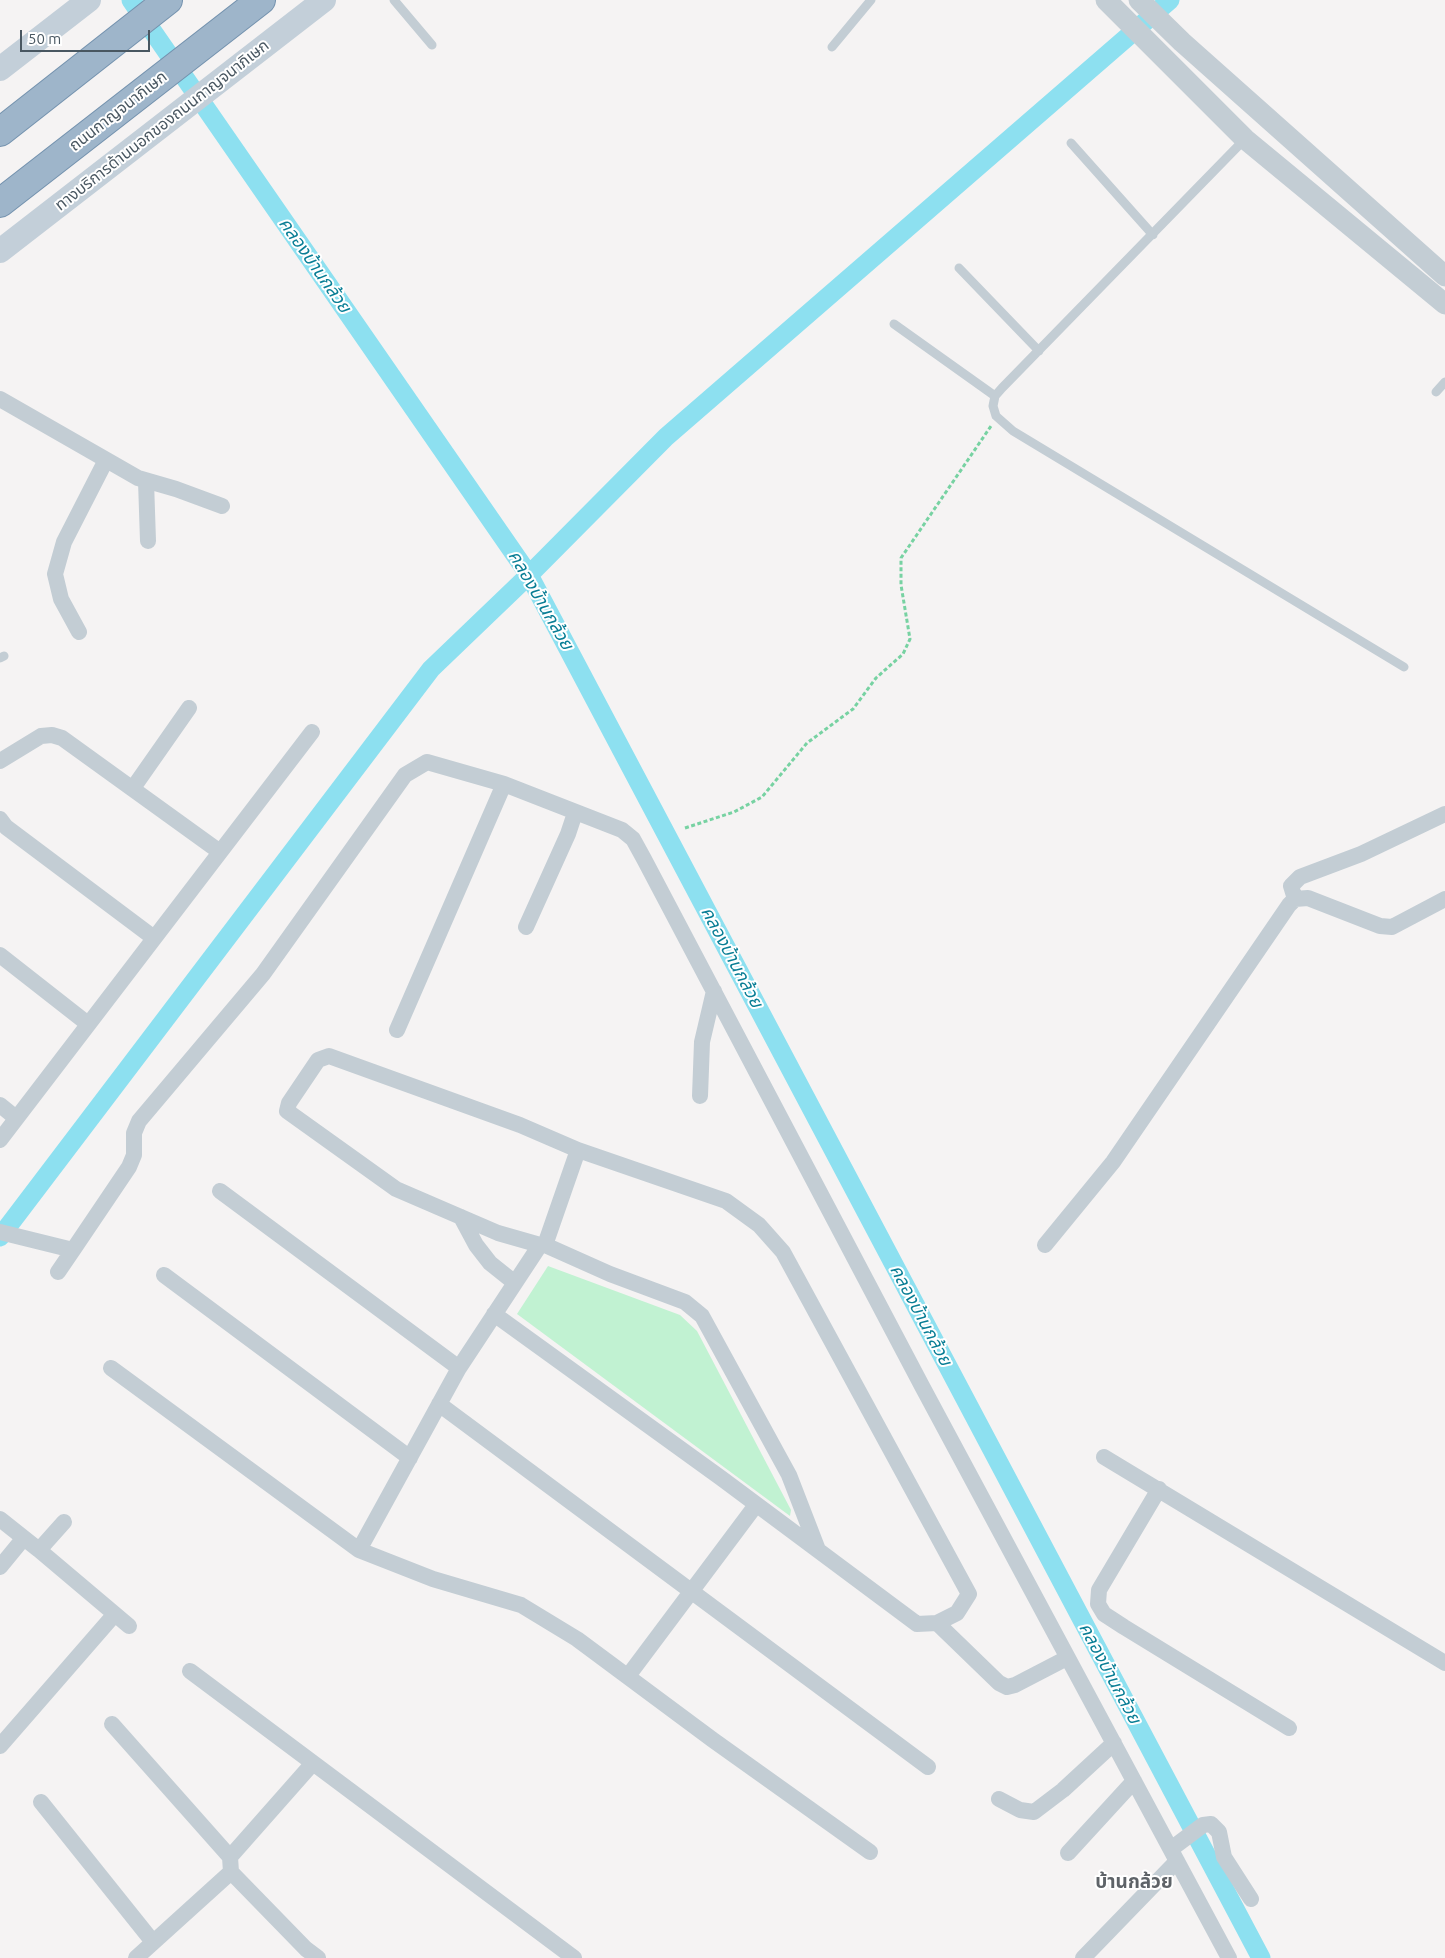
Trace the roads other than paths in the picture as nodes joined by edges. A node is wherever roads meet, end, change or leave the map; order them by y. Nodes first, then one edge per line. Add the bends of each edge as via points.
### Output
1 (168, 0) edge
2 (261, 0) edge
3 (324, 0) edge
4 (394, 0) edge
5 (871, 0) edge
6 (1138, 0) edge
7 (86, 2) edge
8 (1108, 2) edge
9 (432, 46) dead end
10 (832, 47) dead end
11 (0, 69) edge
12 (6, 126) edge
13 (1245, 139) junction
14 (1071, 143) dead end
15 (0, 204) edge
16 (1153, 235) junction
17 (0, 251) edge
18 (959, 268) dead end
19 (1445, 276) edge
20 (1445, 304) edge
21 (894, 324) dead end
22 (1038, 351) junction
23 (1445, 382) edge
24 (1436, 392) dead end
25 (995, 396) junction
26 (0, 399) edge
27 (106, 460) junction
28 (146, 480) junction
29 (222, 506) dead end
30 (148, 541) dead end
31 (79, 632) dead end
32 (1404, 668) dead end
33 (189, 708) dead end
34 (312, 732) dead end
35 (0, 761) edge
36 (504, 784) junction
37 (133, 788) junction
38 (575, 813) junction
39 (1445, 814) edge
40 (0, 819) edge
41 (220, 852) junction
42 (1295, 899) junction
43 (1445, 899) edge
44 (526, 927) dead end
45 (154, 938) junction
46 (0, 955) edge
47 (714, 991) junction
48 (88, 1024) junction
49 (397, 1030) dead end
50 (700, 1096) dead end
51 (0, 1105) edge
52 (16, 1118) junction
53 (0, 1140) edge
54 (578, 1150) junction
55 (220, 1190) dead end
56 (461, 1217) junction
57 (0, 1232) edge
58 (543, 1245) junction
59 (1045, 1245) dead end
60 (72, 1250) junction
61 (58, 1272) dead end
62 (164, 1276) dead end
63 (516, 1283) junction
64 (494, 1314) junction
65 (110, 1368) dead end
66 (459, 1368) junction
67 (439, 1404) junction
68 (410, 1458) junction
69 (1104, 1458) dead end
70 (1159, 1489) junction
71 (756, 1505) junction
72 (0, 1520) edge
73 (64, 1522) dead end
74 (23, 1539) junction
75 (39, 1550) junction
76 (359, 1550) junction
77 (818, 1550) junction
78 (0, 1567) edge
79 (690, 1592) junction
80 (114, 1614) junction
81 (938, 1623) junction
82 (129, 1626) dead end
83 (1067, 1658) junction
84 (1445, 1663) edge
85 (190, 1671) dead end
86 (628, 1676) junction
87 (112, 1724) dead end
88 (1289, 1728) dead end
89 (1114, 1743) junction
90 (0, 1746) edge
91 (313, 1763) junction
92 (928, 1767) dead end
93 (1134, 1781) junction
94 (999, 1799) dead end
95 (41, 1802) dead end
96 (1177, 1850) junction
97 (870, 1852) dead end
98 (1068, 1853) dead end
99 (231, 1864) junction
100 (1251, 1900) dead end
101 (153, 1942) junction
102 (308, 1955) edge
103 (570, 1957) edge
104 (136, 1958) edge
105 (1083, 1958) edge
106 (1229, 1958) edge

1 - 12 highway
2 - 15 highway, ถนนกาญจนาภิเษก
3 - 17 main road, ทางบริการด้านนอกของถนนกาญจนาภิเษก
4 - 9 lane
5 - 10 lane
6 - 19 street
7 - 11 main road
8 - 13 street
13 - 16 lane
13 - 20 street
14 - 16 lane
16 - 22 lane
18 - 22 lane
21 - 25 lane
22 - 25 lane
23 - 24 lane
25 - 32 lane via 996,416 1013,431
26 - 27 street
27 - 28 street
27 - 31 street via 64,542 55,574 56,586
28 - 29 street
28 - 30 street
33 - 37 street
34 - 41 street
35 - 37 street via 41,736 52,735 62,738
36 - 38 street
36 - 49 street
36 - 60 street via 427,762 405,775 263,974 140,1121 134,1133 134,1155 130,1167
37 - 41 street
38 - 44 street
38 - 47 street via 622,830 633,838
39 - 42 street via 1361,854 1300,877 1292,886
40 - 45 street via 6,827
41 - 45 street
42 - 43 street via 1308,898 1380,926 1392,927
42 - 59 street via 1114,1162
45 - 48 street
46 - 48 street
47 - 50 street via 702,1042
47 - 83 street
48 - 52 street
51 - 52 street
52 - 53 street
54 - 56 street via 436,1093 329,1056 318,1060 288,1103 289,1114 396,1189
54 - 58 street
54 - 81 street via 726,1201 759,1225 783,1252 970,1594 957,1613
55 - 66 street
56 - 58 street via 498,1233
56 - 63 street via 490,1263
57 - 60 street
58 - 63 street
58 - 77 street via 685,1302 702,1316 789,1475
60 - 61 street
62 - 68 street
63 - 64 street
64 - 66 street
64 - 71 street
65 - 76 street
66 - 67 street
67 - 68 street
67 - 79 street
68 - 76 street
69 - 70 street
70 - 84 street
70 - 88 street via 1100,1590 1098,1604 1104,1614 1124,1627
71 - 77 street
71 - 79 street
72 - 74 street
73 - 75 street
74 - 75 street
74 - 78 street
75 - 80 street
76 - 86 street via 433,1579 521,1604
77 - 81 street via 917,1624
79 - 86 street
79 - 92 street
80 - 82 street
80 - 90 street
81 - 83 street via 999,1683 1007,1687
83 - 89 street
85 - 91 street
86 - 97 street
87 - 99 street
89 - 93 street
89 - 94 street via 1034,1812 1020,1810
91 - 99 street
91 - 103 street
93 - 96 street
93 - 98 street
95 - 101 street
96 - 100 street via 1203,1825 1211,1824 1219,1832 1224,1857
96 - 105 street
96 - 106 street
99 - 101 street
99 - 102 street
101 - 104 street

